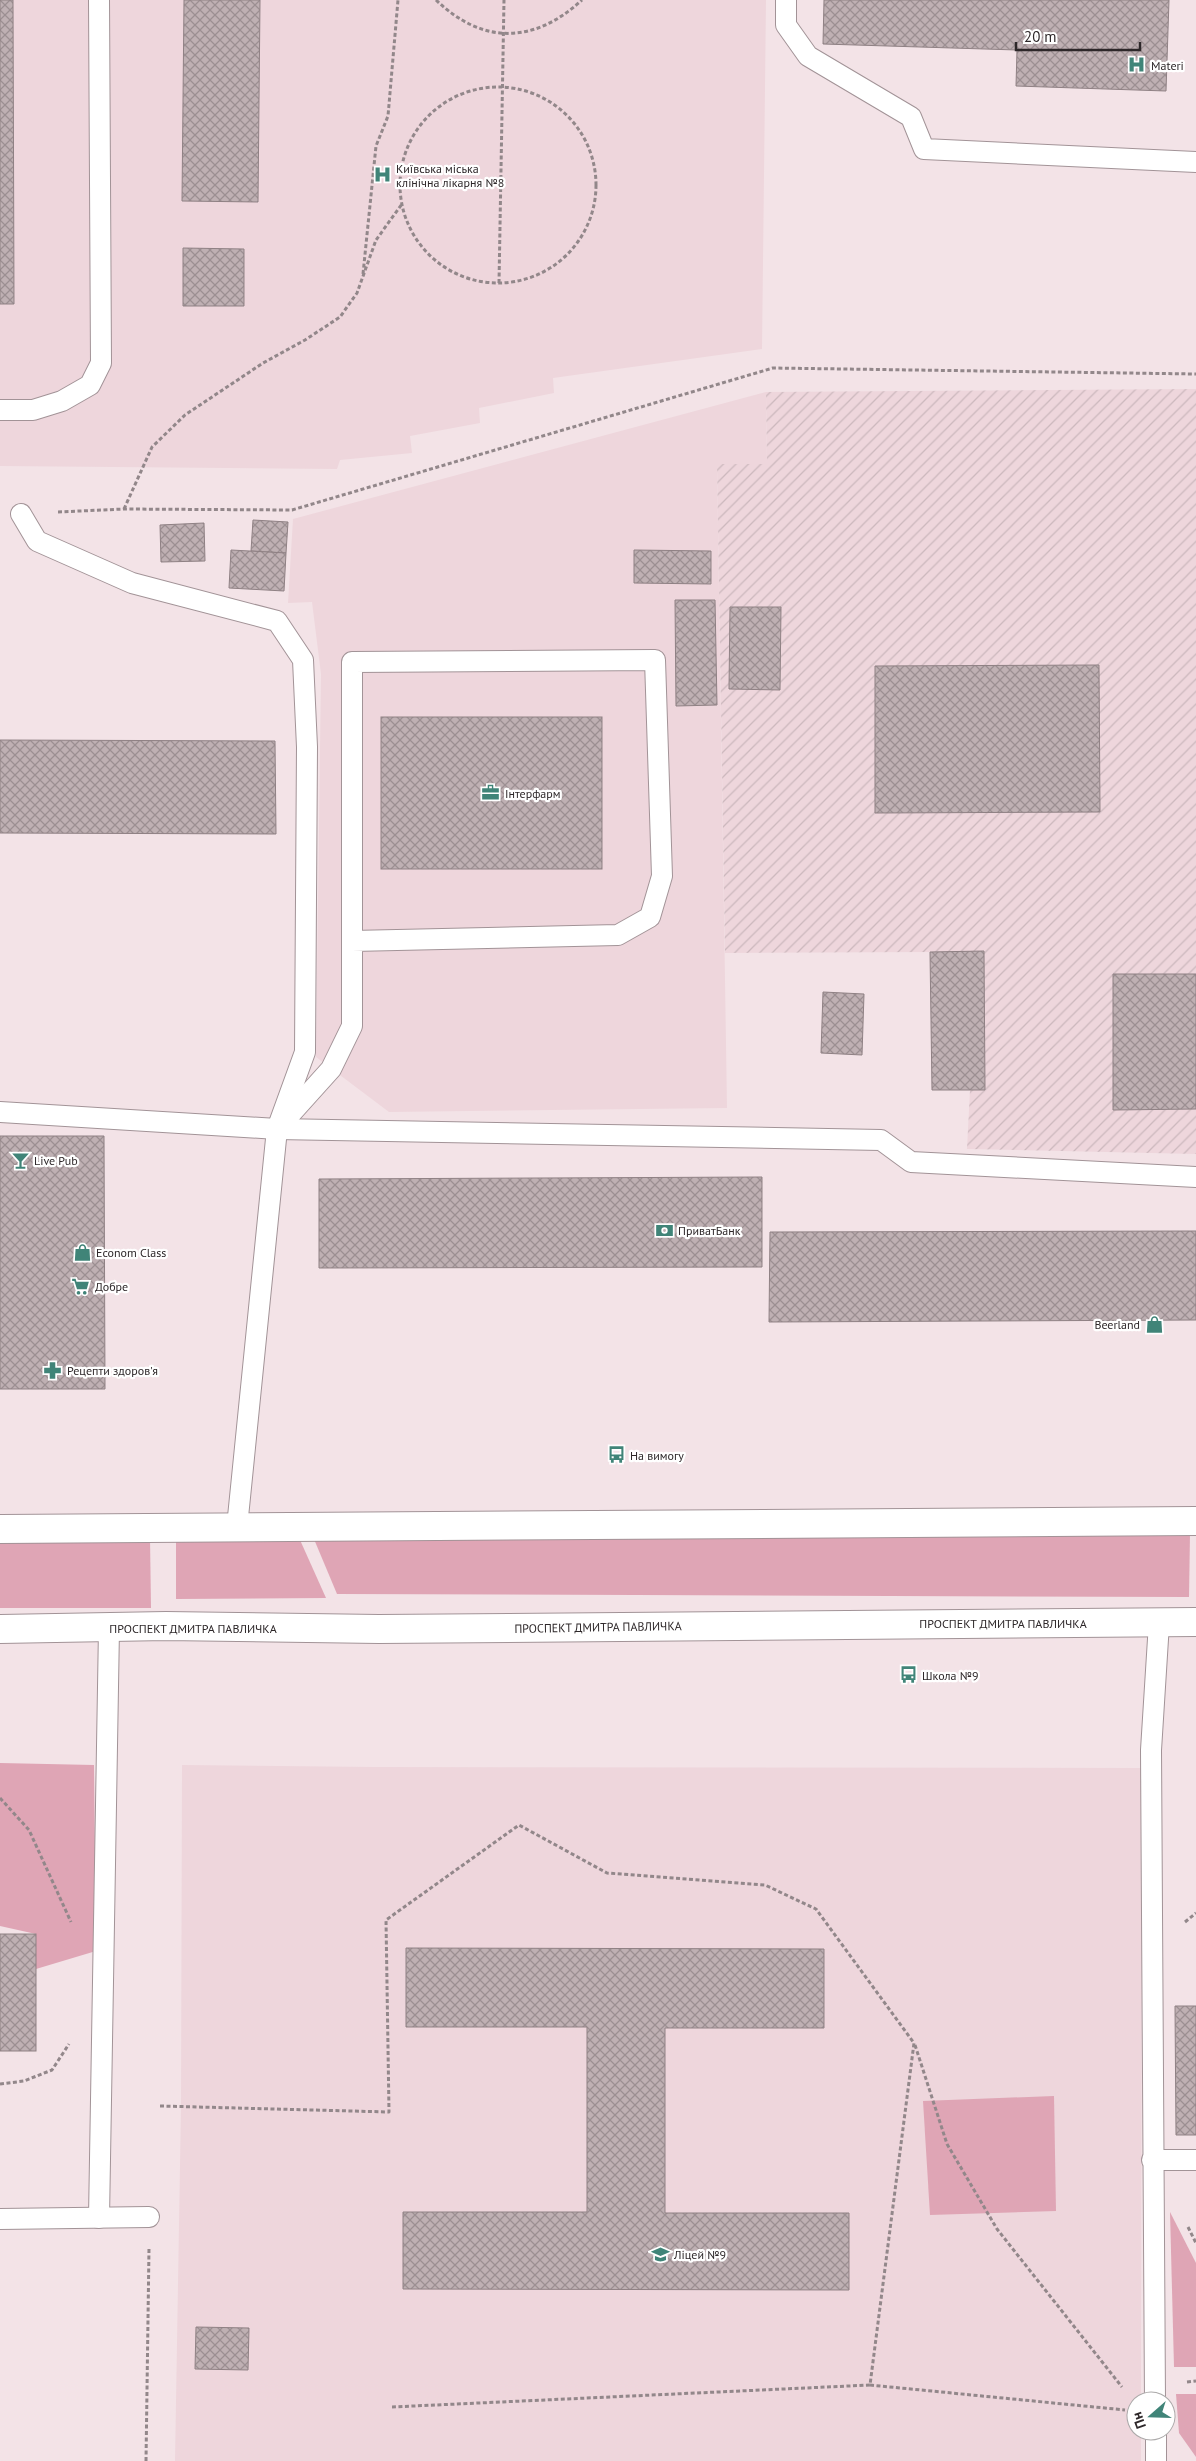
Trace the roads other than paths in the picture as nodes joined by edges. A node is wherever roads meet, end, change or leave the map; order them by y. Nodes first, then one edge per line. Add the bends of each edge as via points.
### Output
1 (100, 0) edge
2 (786, 0) edge
3 (1196, 162) edge
4 (0, 410) edge
5 (21, 514) road end
6 (352, 941) junction
7 (0, 1112) edge
8 (277, 1129) junction
9 (1196, 1177) edge
10 (1196, 1521) edge
11 (237, 1527) junction
12 (0, 1529) edge
13 (1196, 1622) edge
14 (1158, 1623) junction
15 (109, 1628) junction
16 (0, 1629) edge
17 (1152, 2160) junction
18 (1196, 2160) edge
19 (99, 2218) junction
20 (149, 2218) road end
21 (0, 2219) edge
22 (1155, 2391) edge
23 (1156, 2441) edge
24 (1156, 2461) edge

1 - 4 lane via 101,363 90,385 62,401 33,410
2 - 3 lane via 786,25 808,56 911,117 924,149
5 - 8 lane via 38,541 132,583 277,621 303,660 307,747 305,1052
6 - 6 lane via 352,662 655,660 662,876 650,917 618,935
6 - 8 lane via 352,1026 331,1069
7 - 8 lane
8 - 9 lane via 881,1140 911,1162
8 - 11 lane
10 - 11 street
11 - 12 street
13 - 14 street, ПРОСПЕКТ ДМИТРА ПАВЛИЧКА
14 - 15 street, ПРОСПЕКТ ДМИТРА ПАВЛИЧКА
14 - 17 lane via 1151,1750
15 - 16 street, ПРОСПЕКТ ДМИТРА ПАВЛИЧКА
15 - 19 lane
17 - 18 lane
17 - 22 lane
19 - 20 lane
19 - 21 lane
23 - 24 lane

